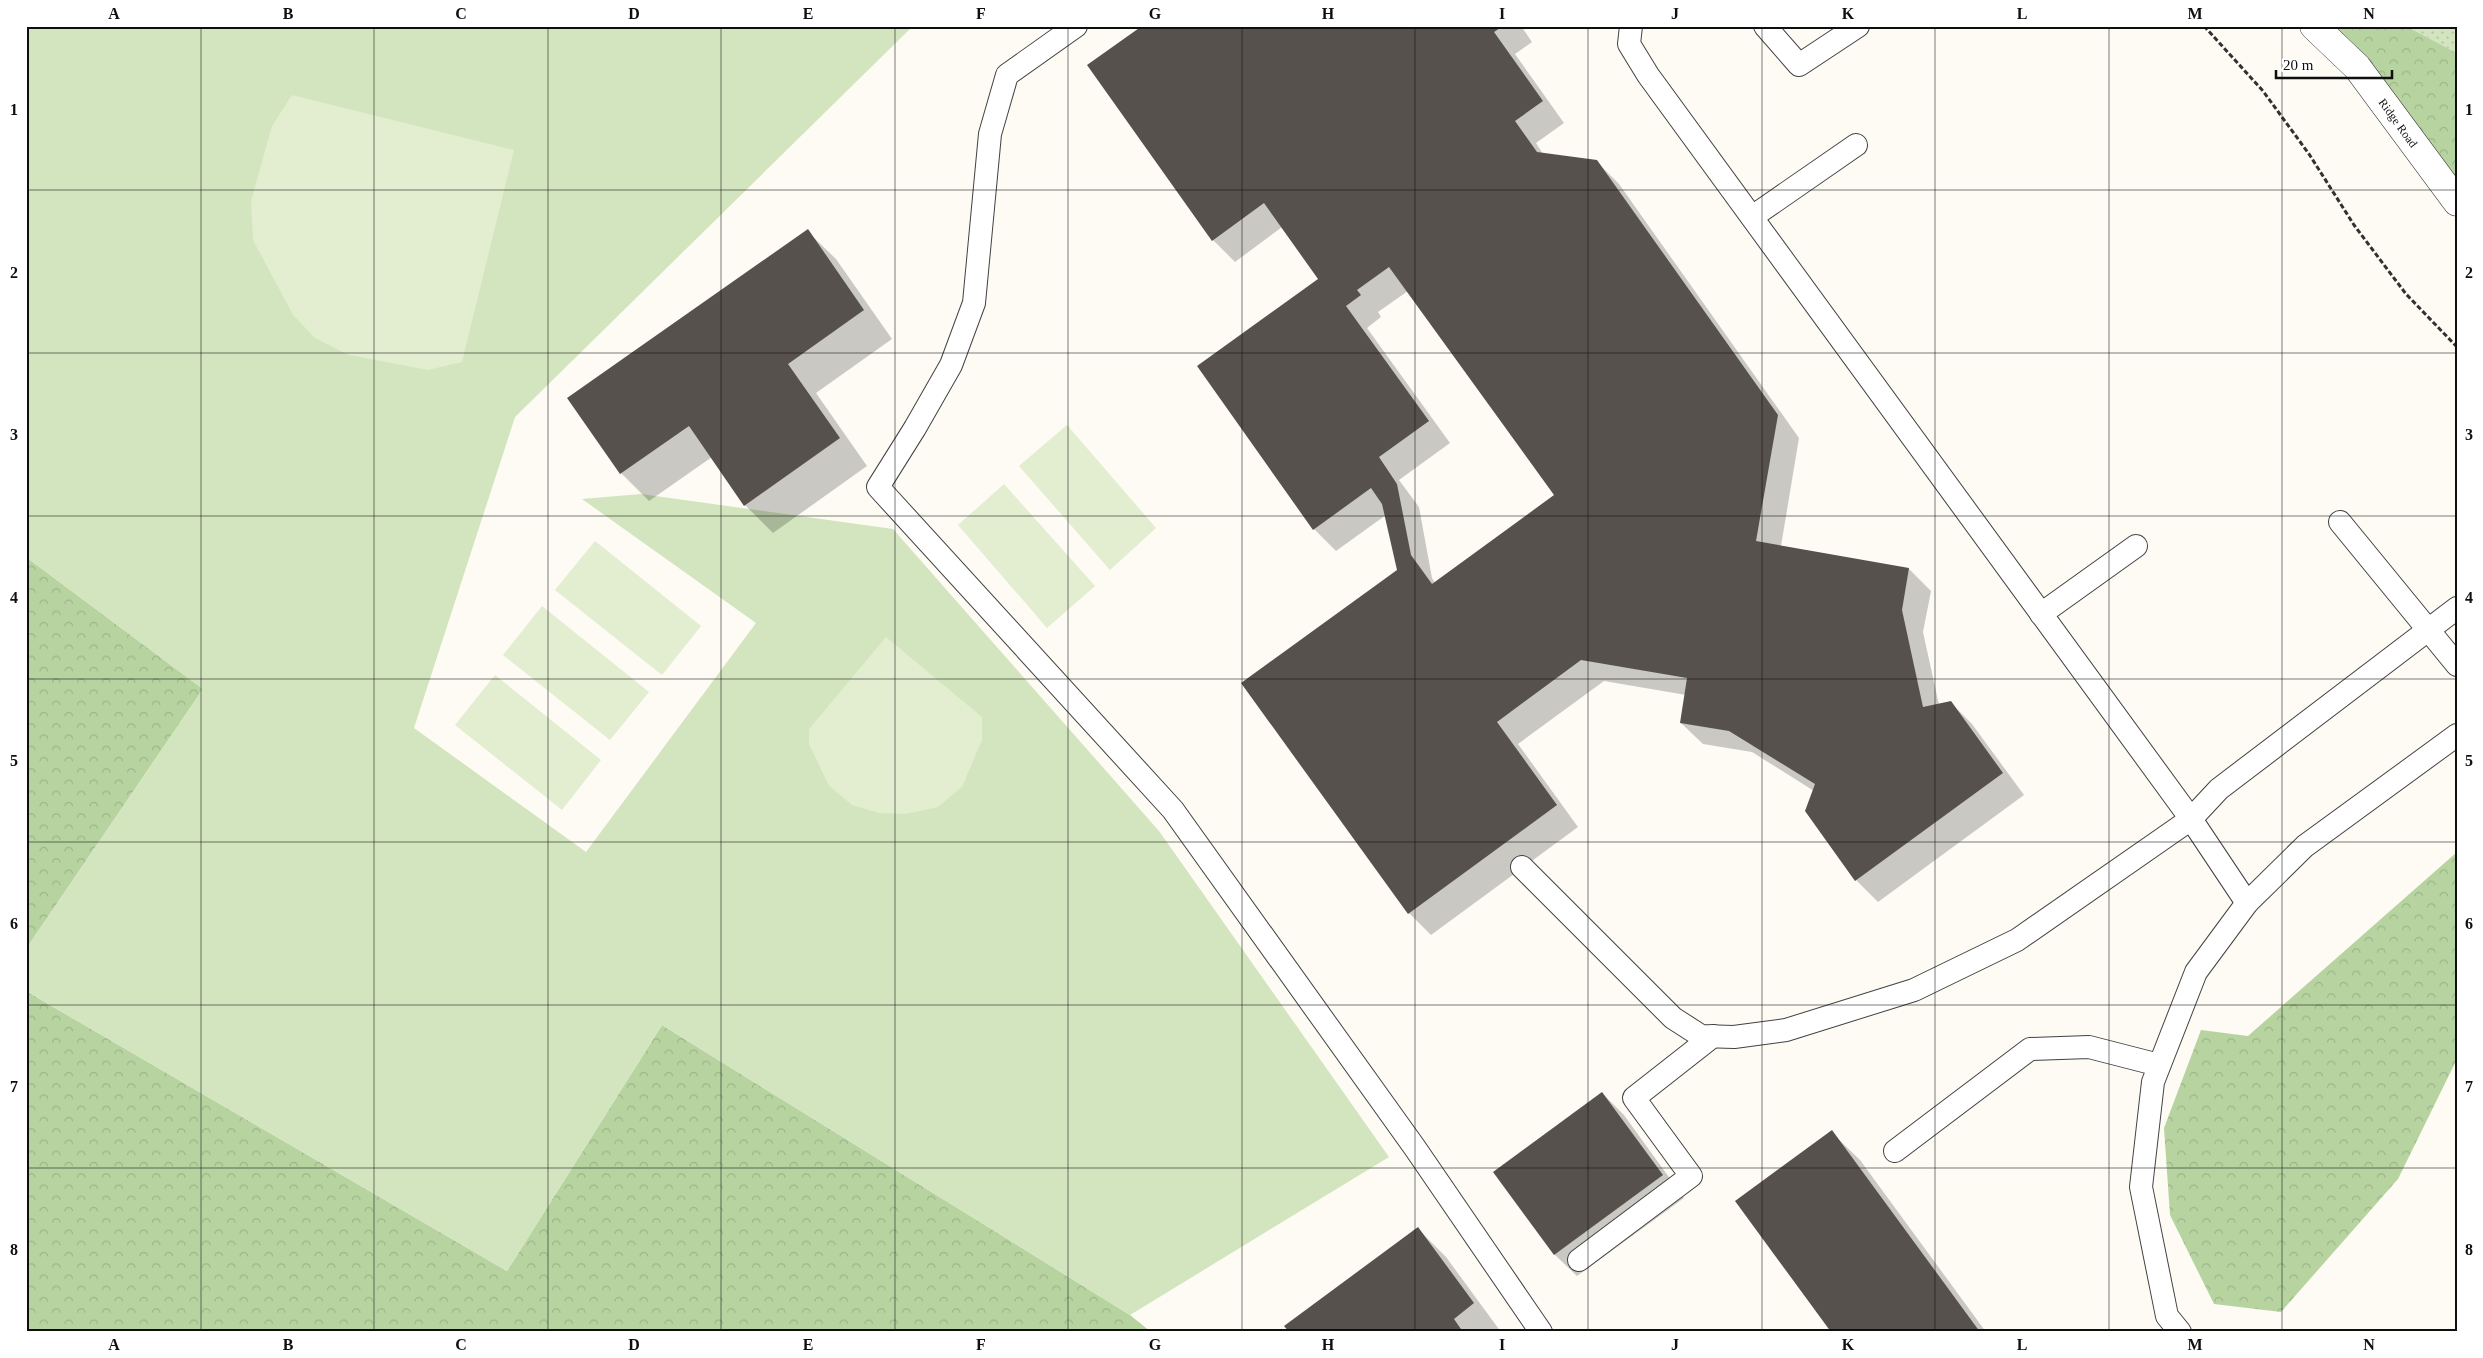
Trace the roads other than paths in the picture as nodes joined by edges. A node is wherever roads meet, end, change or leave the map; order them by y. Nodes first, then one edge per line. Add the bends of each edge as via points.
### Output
1 (1076, 26) edge
2 (1631, 26) edge
3 (1766, 26) edge
4 (1858, 26) edge
5 (2314, 26) edge
6 (1856, 145) dead end
7 (2457, 202) edge
8 (1752, 217) junction
9 (2340, 522) dead end
10 (2136, 546) dead end
11 (2457, 608) edge
12 (2042, 614) junction
13 (2428, 629) junction
14 (2457, 665) edge
15 (2457, 734) edge
16 (2191, 819) junction
17 (1522, 867) dead end
18 (2247, 903) junction
19 (1713, 1036) junction
20 (2159, 1065) junction
21 (1895, 1151) dead end
22 (1579, 1260) dead end
23 (2167, 1326) edge
24 (1541, 1332) edge

1 - 24 lane via 1007,75 990,134 974,303 951,365 878,487 1173,810 1415,1148
2 - 8 lane via 1629,44 1648,75
3 - 4 lane via 1799,65
5 - 7 street, Ridge Road via 2357,67
6 - 8 lane
8 - 12 lane
9 - 13 lane
10 - 12 lane
11 - 13 lane
12 - 16 lane
13 - 14 lane
13 - 16 lane via 2218,789
15 - 18 lane via 2305,846
16 - 18 lane
16 - 19 lane via 2017,940 1914,990 1786,1030 1734,1037
17 - 19 lane via 1673,1018 1701,1036
18 - 20 lane via 2196,972
19 - 22 lane via 1634,1098 1691,1176
20 - 21 lane via 2089,1047 2030,1049
20 - 23 lane via 2153,1082 2141,1187

